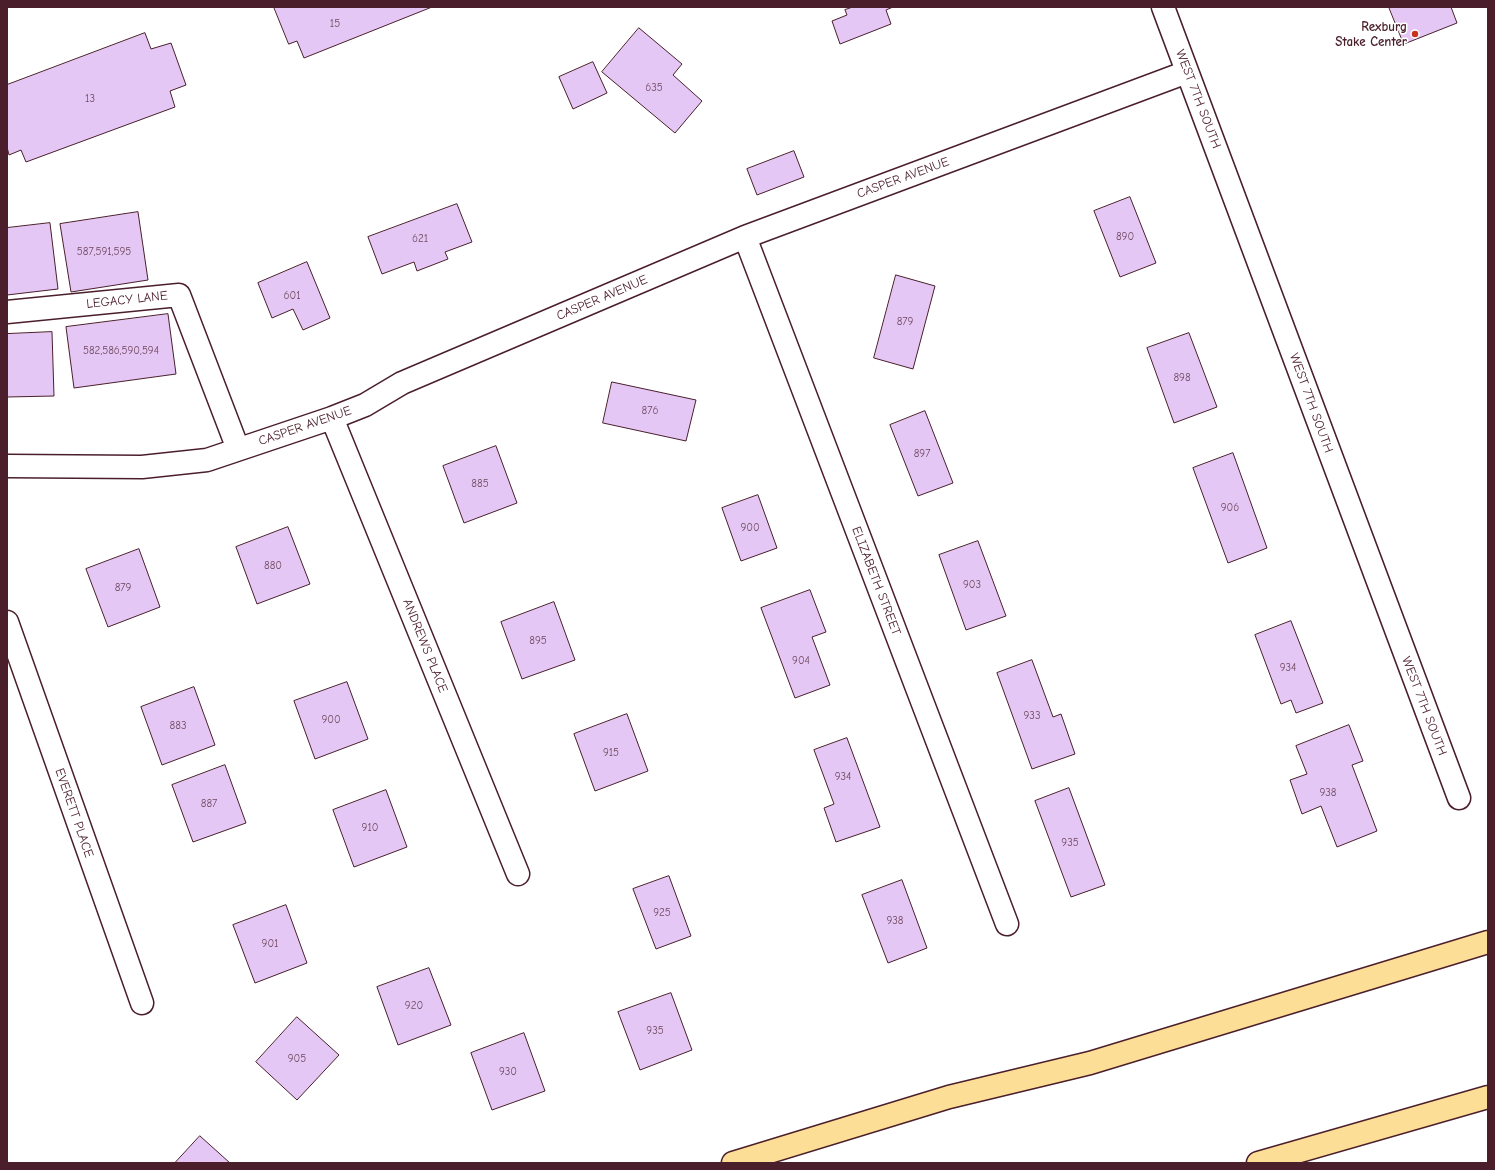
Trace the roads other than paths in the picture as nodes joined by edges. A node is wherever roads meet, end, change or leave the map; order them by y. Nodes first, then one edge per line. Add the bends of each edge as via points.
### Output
1 (1163, 7) edge
2 (1188, 72) junction
3 (745, 237) junction
4 (7, 312) edge
5 (332, 418) junction
6 (238, 449) junction
7 (7, 466) edge
8 (7, 622) edge
9 (1458, 798) dead end
10 (518, 874) dead end
11 (1007, 924) dead end
12 (1488, 942) edge
13 (142, 1003) dead end
14 (1488, 1097) edge
15 (733, 1163) edge
16 (1258, 1163) edge

1 - 2 street, WEST 7TH SOUTH
2 - 3 street, CASPER AVENUE
2 - 9 street, WEST 7TH SOUTH
3 - 5 street, CASPER AVENUE via 402,383 365,405
3 - 11 street, ELIZABETH STREET
4 - 6 street, LEGACY LANE via 179,295
5 - 6 street, CASPER AVENUE
5 - 10 street, ANDREWS PLACE
6 - 7 street, CASPER AVENUE via 207,460 142,467
8 - 13 street, EVERETT PLACE
12 - 15 highway via 1090,1063 948,1097
14 - 16 highway

